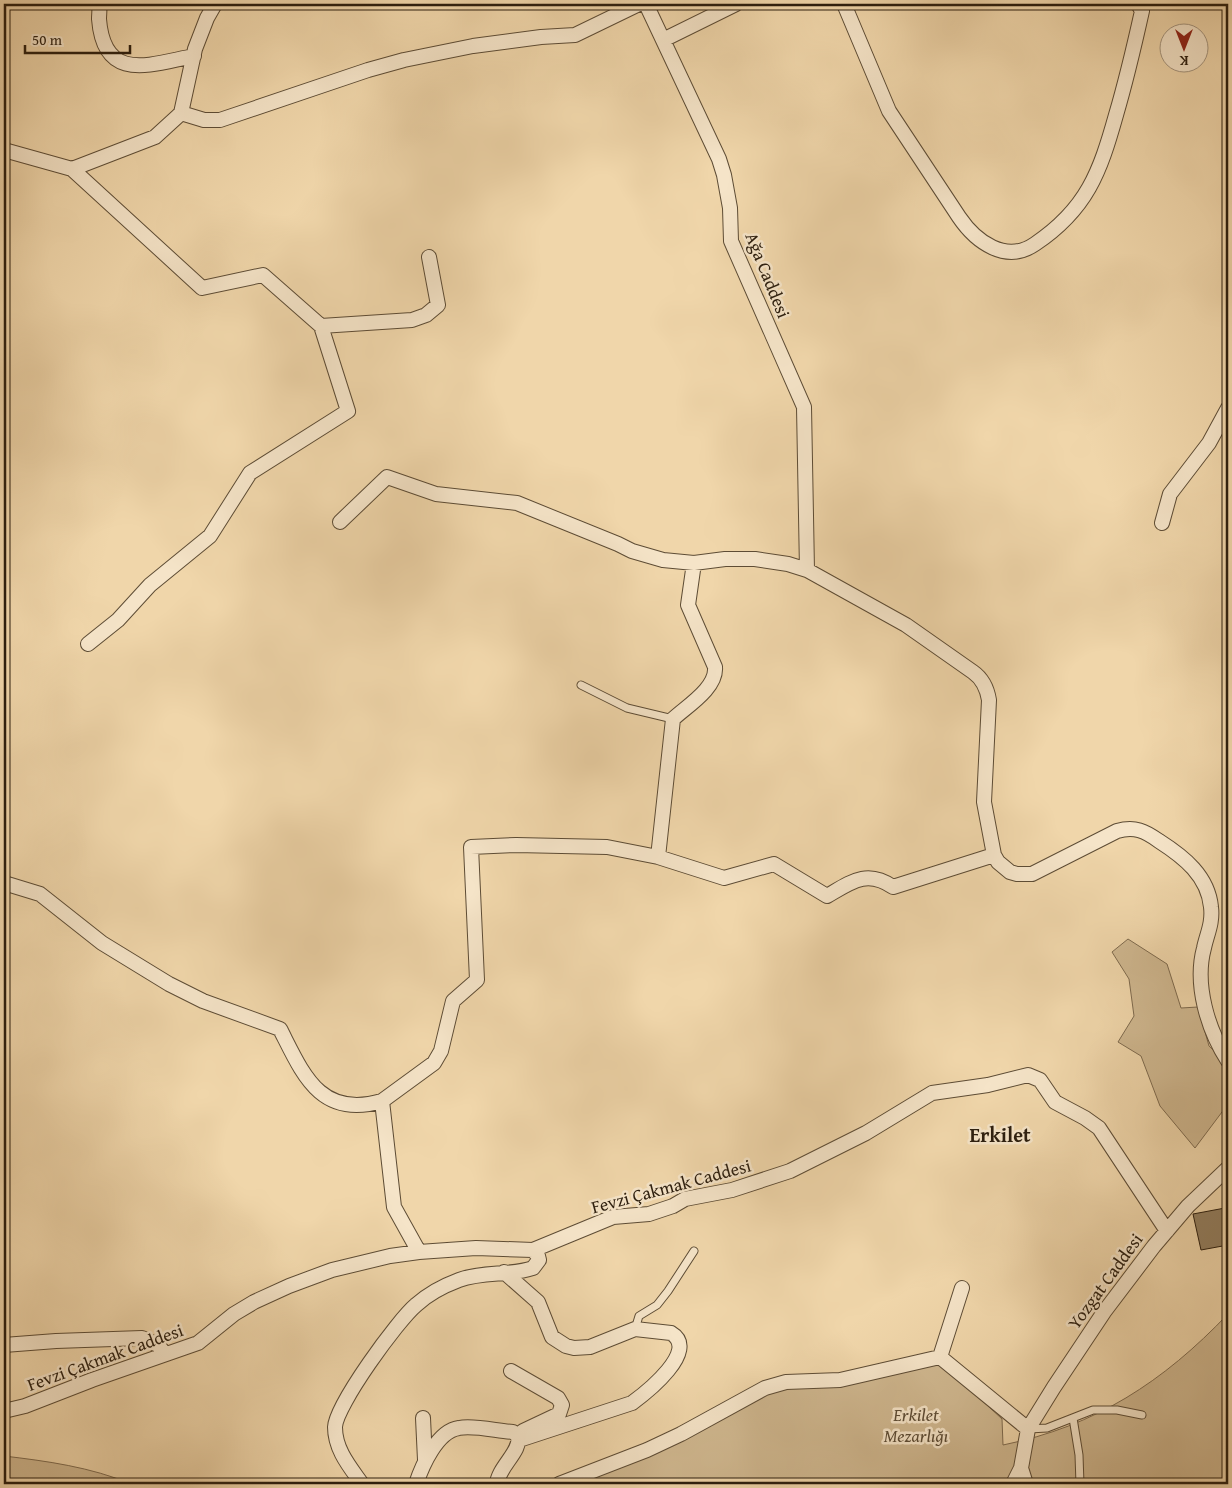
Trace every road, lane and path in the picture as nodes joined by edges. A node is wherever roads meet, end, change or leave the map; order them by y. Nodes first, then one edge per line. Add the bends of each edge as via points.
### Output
1 (99, 4) edge
2 (215, 4) edge
3 (639, 4) edge
4 (646, 4) edge
5 (736, 4) edge
6 (844, 4) edge
7 (1138, 4) edge
8 (663, 40) junction
9 (194, 56) junction
10 (181, 112) junction
11 (4, 150) edge
12 (72, 169) junction
13 (429, 257) dead end
14 (321, 326) junction
15 (1228, 408) edge
16 (340, 522) dead end
17 (1162, 523) dead end
18 (694, 563) junction
19 (807, 570) junction
20 (88, 644) dead end
21 (581, 685) dead end
22 (673, 719) junction
23 (994, 855) junction
24 (658, 857) junction
25 (4, 883) edge
26 (1228, 1061) edge
27 (382, 1101) junction
28 (1228, 1168) edge
29 (1167, 1231) junction
30 (533, 1250) junction
31 (694, 1251) dead end
32 (419, 1252) junction
33 (504, 1272) junction
34 (962, 1288) dead end
35 (635, 1329) junction
36 (4, 1345) edge
37 (165, 1354) junction
38 (940, 1357) junction
39 (511, 1372) dead end
40 (4, 1411) edge
41 (1142, 1415) dead end
42 (423, 1418) dead end
43 (1073, 1418) junction
44 (1028, 1429) junction
45 (517, 1437) junction
46 (425, 1460) junction
47 (1021, 1468) junction
48 (362, 1484) edge
49 (416, 1484) edge
50 (497, 1484) edge
51 (559, 1484) edge
52 (1013, 1484) edge
53 (1026, 1484) edge
54 (1080, 1484) edge

1 - 9 street via 100,28 106,46 122,63 136,66
2 - 9 street via 200,34
3 - 10 street via 575,35 482,44 404,60 220,120 204,120
4 - 8 street, Ağa Caddesi
5 - 8 street
6 - 7 street via 889,111 965,227 981,241 1004,251 1016,252 1029,248 1060,225 1080,202 1097,173 1130,70 1142,12
8 - 19 street, Ağa Caddesi via 719,159 730,208 731,240 804,407
9 - 10 street
10 - 12 street via 155,137
11 - 12 street
12 - 14 street via 202,288 263,275
13 - 14 street via 438,305 420,318 404,322
14 - 20 street via 348,412 250,473 210,536 150,585 118,620
15 - 17 street via 1209,442 1170,494
16 - 18 street via 388,477 436,494 517,503 647,556
18 - 19 street via 755,559
18 - 22 street via 688,605 715,673 712,684
19 - 23 street via 906,624 983,680 989,700 984,802
21 - 22 lane via 626,708
22 - 24 street
23 - 24 street via 893,887 872,878 857,880 827,896 774,864 724,878
23 - 26 street via 1010,872 1032,874 1117,831 1131,828 1145,831 1183,857 1200,877 1209,896 1212,918 1204,948 1202,985 1208,1021
24 - 27 street via 607,847 471,847 477,980 453,1001 441,1051 434,1063
25 - 27 street via 40,894 102,943 168,984 203,1001 280,1028 302,1072 323,1094 351,1105
27 - 32 street via 394,1207
28 - 29 street, Yozgat Caddesi
29 - 30 street, Fevzi Çakmak Caddesi via 1099,1128 1055,1102 1040,1080 1028,1075 932,1093 866,1133 790,1171 732,1190 685,1199 648,1214 613,1217
29 - 44 street, Yozgat Caddesi via 1104,1312
30 - 32 street, Fevzi Çakmak Caddesi via 476,1248
30 - 33 street via 539,1260 534,1268
31 - 35 lane via 668,1292 657,1305 639,1316
32 - 37 street, Fevzi Çakmak Caddesi via 362,1262 289,1286 241,1310 198,1343
33 - 35 street via 538,1302 552,1337 566,1346 590,1347
33 - 48 street via 474,1275 444,1287 416,1305 388,1336 341,1406 335,1431 339,1448
34 - 38 street
35 - 45 street via 671,1332 679,1340 678,1354 654,1386 632,1402
36 - 37 street via 142,1338 158,1345
37 - 40 street, Fevzi Çakmak Caddesi
38 - 44 street
38 - 51 street via 840,1380 786,1382 765,1388 647,1450
39 - 45 street via 558,1398 562,1405 559,1414
41 - 43 lane via 1093,1410
42 - 46 street
43 - 44 lane via 1046,1428
43 - 54 lane
44 - 47 street
45 - 46 street via 456,1428 445,1434
45 - 50 street via 518,1444 499,1473
46 - 49 street
47 - 52 street
47 - 53 street

